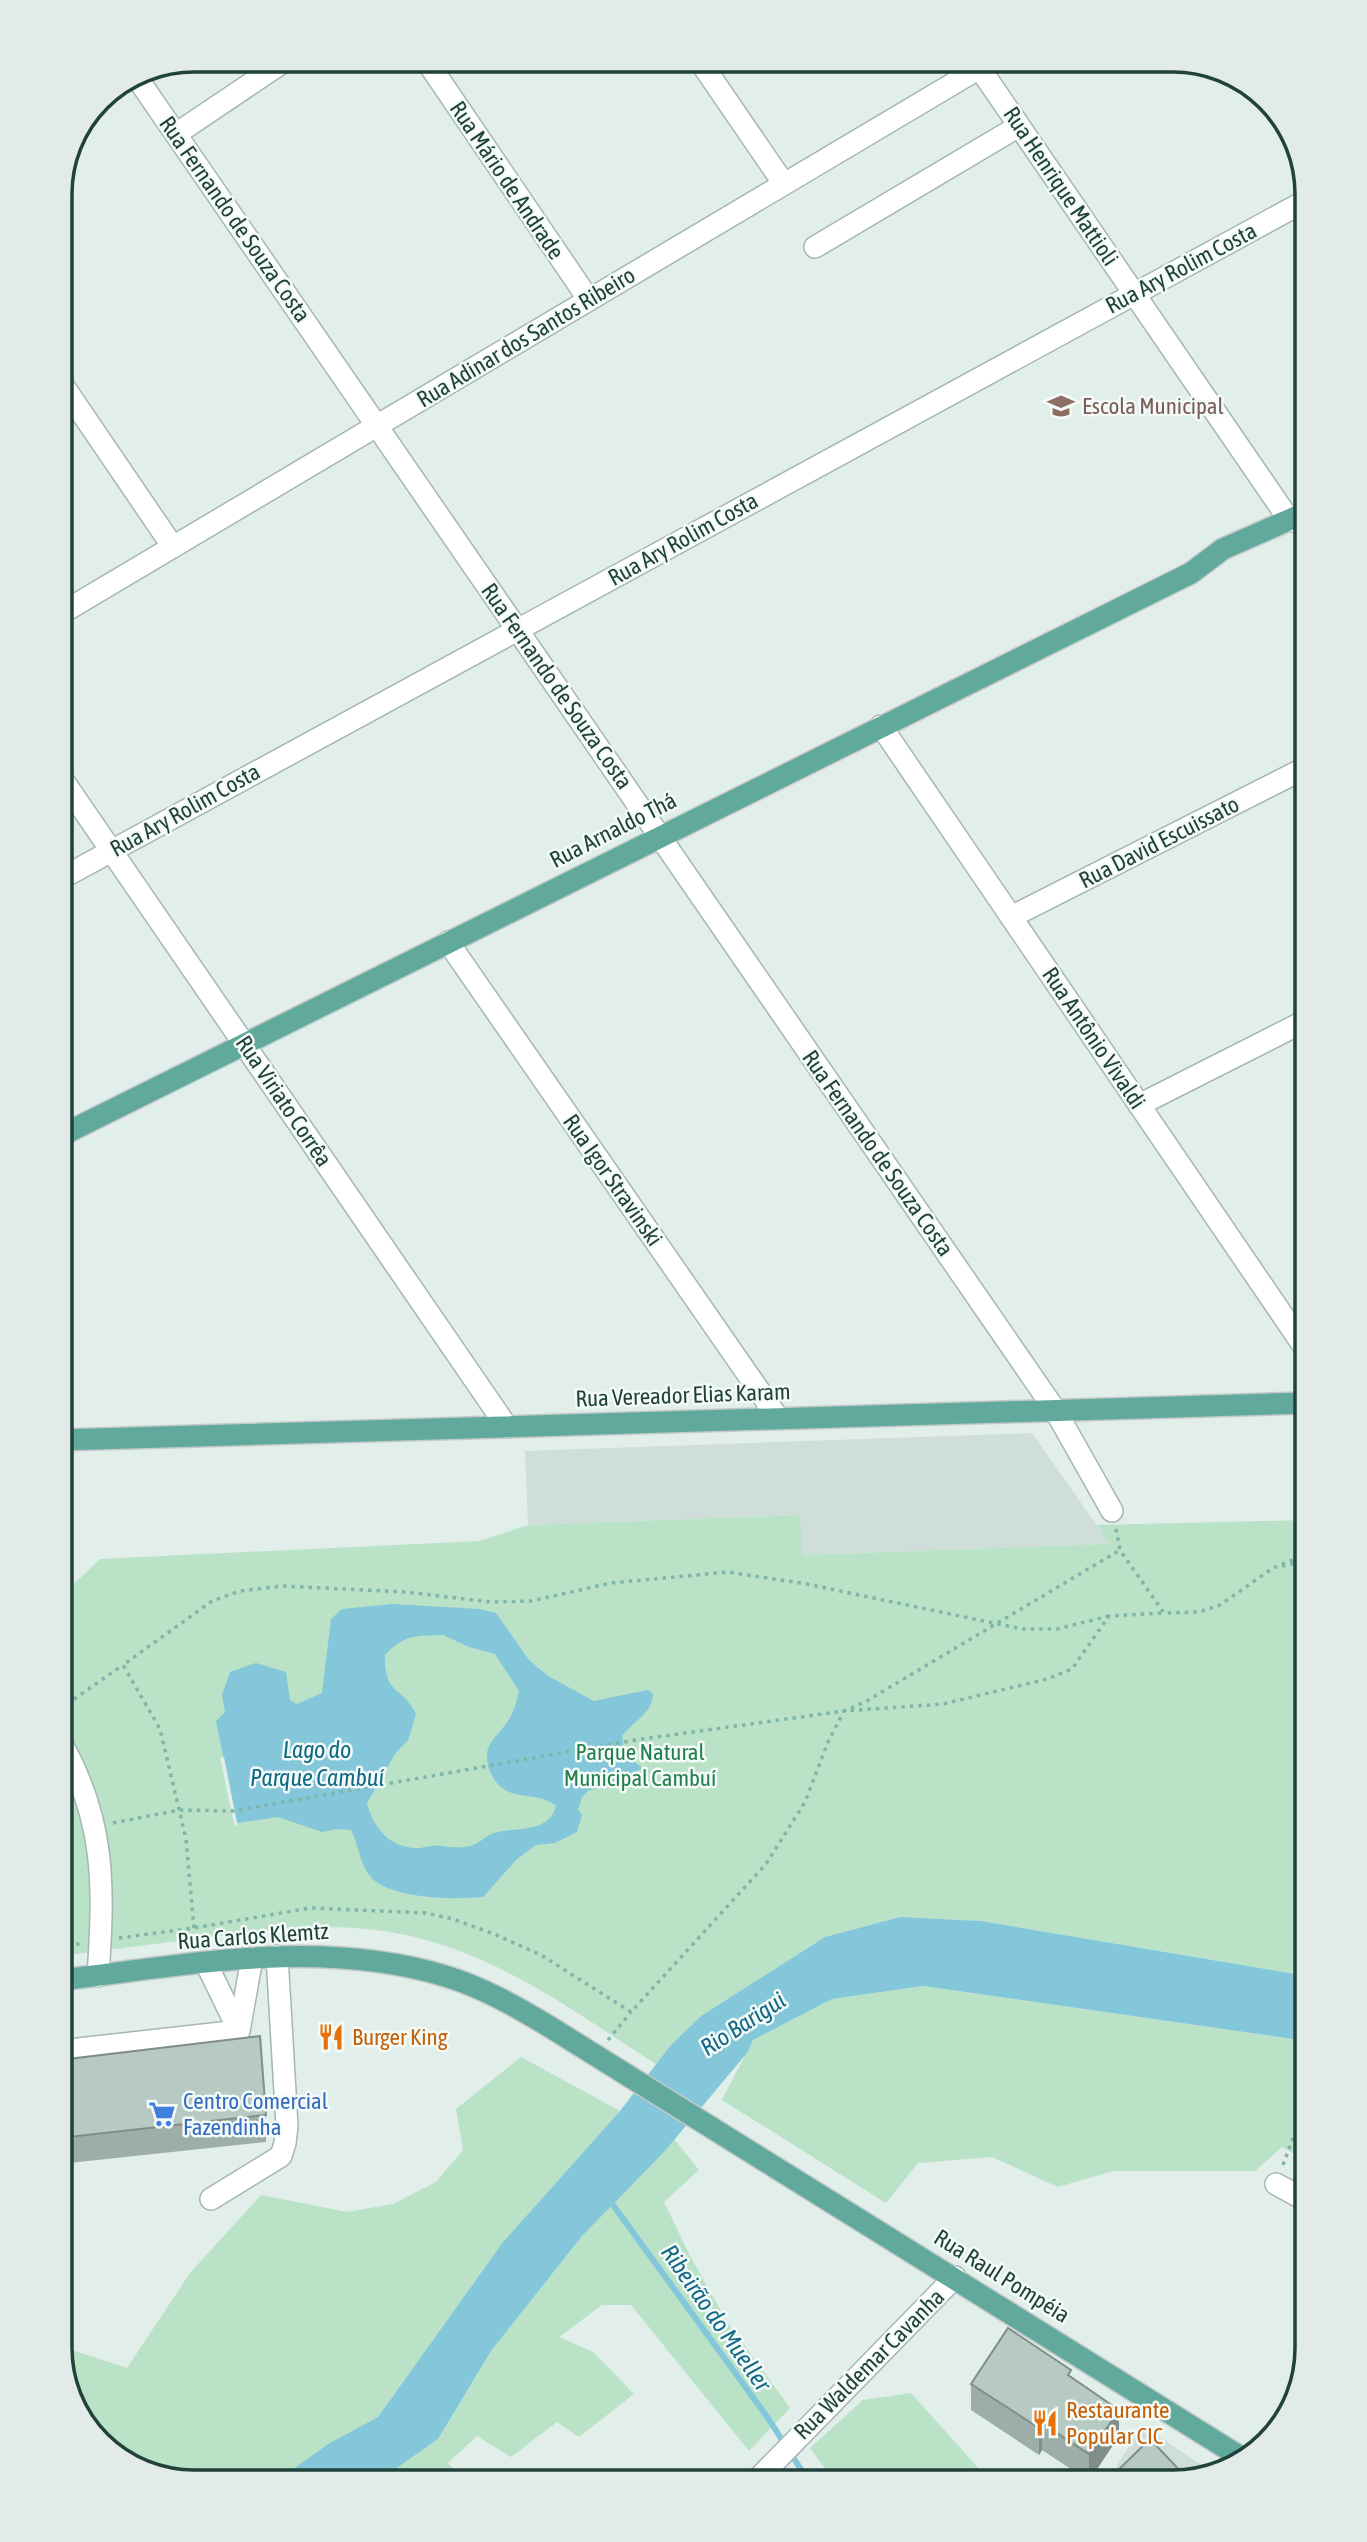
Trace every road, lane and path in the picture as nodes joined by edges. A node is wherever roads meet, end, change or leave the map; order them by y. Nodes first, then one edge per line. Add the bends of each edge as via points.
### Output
1 (268, 72) edge
2 (434, 72) edge
3 (707, 72) edge
4 (966, 72) edge
5 (988, 72) edge
6 (141, 84) edge
7 (1020, 126) junction
8 (176, 134) junction
9 (784, 184) junction
10 (1295, 206) edge
11 (815, 247) dead end
12 (1134, 293) junction
13 (589, 300) junction
14 (72, 399) edge
15 (377, 425) junction
16 (1295, 512) edge
17 (1295, 520) edge
18 (173, 547) junction
19 (72, 607) edge
20 (518, 629) junction
21 (881, 726) junction
22 (1295, 773) edge
23 (72, 794) edge
24 (660, 836) junction
25 (111, 851) junction
26 (72, 872) edge
27 (1011, 917) junction
28 (448, 942) junction
29 (1295, 1026) edge
30 (244, 1044) junction
31 (1139, 1105) junction
32 (72, 1130) edge
33 (1295, 1333) edge
34 (1295, 1403) edge
35 (1055, 1410) junction
36 (778, 1419) junction
37 (507, 1427) junction
38 (72, 1441) edge
39 (1112, 1511) joint
40 (1121, 1550) junction
41 (1295, 1559) edge
42 (1295, 1563) edge
43 (1273, 1568) junction
44 (1164, 1613) junction
45 (1109, 1616) junction
46 (996, 1623) junction
47 (123, 1665) junction
48 (72, 1701) edge
49 (844, 1711) junction
50 (72, 1766) edge
51 (180, 1810) junction
52 (95, 1826) junction
53 (72, 1831) edge
54 (194, 1928) junction
55 (100, 1941) junction
56 (72, 1946) edge
57 (277, 1956) junction
58 (253, 1958) junction
59 (206, 1963) junction
60 (98, 1976) junction
61 (72, 1979) edge
62 (631, 2012) junction
63 (239, 2031) junction
64 (72, 2050) edge
65 (596, 2055) junction
66 (1295, 2132) edge
67 (733, 2140) joint
68 (1276, 2184) joint
69 (1295, 2194) edge
70 (211, 2199) dead end
71 (955, 2277) junction
72 (1235, 2453) edge
73 (767, 2470) edge

1 - 8 street
2 - 13 street, Rua Mário de Andrade
3 - 9 street
4 - 9 street, Rua Adinar dos Santos Ribeiro
5 - 7 street, Rua Henrique Mattioli
6 - 8 street, Rua Fernando de Souza Costa
7 - 11 street
7 - 12 street, Rua Henrique Mattioli
8 - 15 street, Rua Fernando de Souza Costa
9 - 13 street, Rua Adinar dos Santos Ribeiro
10 - 12 street, Rua Ary Rolim Costa
12 - 16 street, Rua Henrique Mattioli
12 - 20 street, Rua Ary Rolim Costa
13 - 15 street, Rua Adinar dos Santos Ribeiro
14 - 18 street
15 - 18 street, Rua Adinar dos Santos Ribeiro
15 - 20 street, Rua Fernando de Souza Costa
17 - 21 main road, Rua Arnaldo Thá via 1230,562 1191,573
18 - 19 street, Rua Adinar dos Santos Ribeiro
20 - 24 street, Rua Fernando de Souza Costa
20 - 25 street, Rua Ary Rolim Costa
21 - 24 main road, Rua Arnaldo Thá
21 - 27 street, Rua Antônio Vivaldi
22 - 27 street, Rua David Escuissato
23 - 25 street, Rua Viriato Corrêa
24 - 28 main road, Rua Arnaldo Thá
24 - 35 street, Rua Fernando de Souza Costa
25 - 26 street, Rua Ary Rolim Costa
25 - 30 street, Rua Viriato Corrêa
27 - 31 street, Rua Antônio Vivaldi
28 - 30 main road, Rua Arnaldo Thá
28 - 36 street, Rua Igor Stravinski
29 - 31 street
30 - 32 main road, Rua Arnaldo Thá
30 - 37 street, Rua Viriato Corrêa
31 - 33 street, Rua Antônio Vivaldi
34 - 35 main road, Rua Vereador Elias Karam
35 - 36 main road, Rua Vereador Elias Karam
35 - 39 street, Rua Fernando de Souza Costa
36 - 37 main road, Rua Vereador Elias Karam
37 - 38 main road, Rua Vereador Elias Karam
39 - 40 path
40 - 44 path
40 - 46 path
41 - 43 path
42 - 43 path
43 - 44 path via 1220,1605 1199,1612
44 - 45 path
45 - 46 path via 1057,1629
45 - 49 path via 1072,1669 1047,1679 943,1704
46 - 47 path via 728,1572 611,1583 531,1601 283,1586 240,1591 212,1601
46 - 49 path
47 - 48 path
47 - 51 path via 160,1730
49 - 51 path via 635,1740 233,1811
49 - 62 path via 805,1802 766,1864
50 - 52 street
51 - 52 path
51 - 54 path
52 - 53 path
52 - 55 street
54 - 55 path
54 - 62 path via 310,1908 426,1913 453,1919 541,1955
55 - 56 path
55 - 60 street
57 - 58 main road, Rua Carlos Klemtz
57 - 65 main road, Rua Carlos Klemtz via 368,1959 447,1976 514,2006
57 - 70 street via 285,2143 281,2156
58 - 59 main road, Rua Carlos Klemtz
58 - 63 street
59 - 60 main road, Rua Carlos Klemtz
59 - 63 street
60 - 61 main road, Rua Carlos Klemtz
62 - 65 path
63 - 64 street
65 - 67 main road, Rua Carlos Klemtz
66 - 68 path
67 - 71 main road, Rua Raul Pompéia
68 - 69 street
71 - 72 main road, Rua Raul Pompéia
71 - 73 street, Rua Waldemar Cavanha

